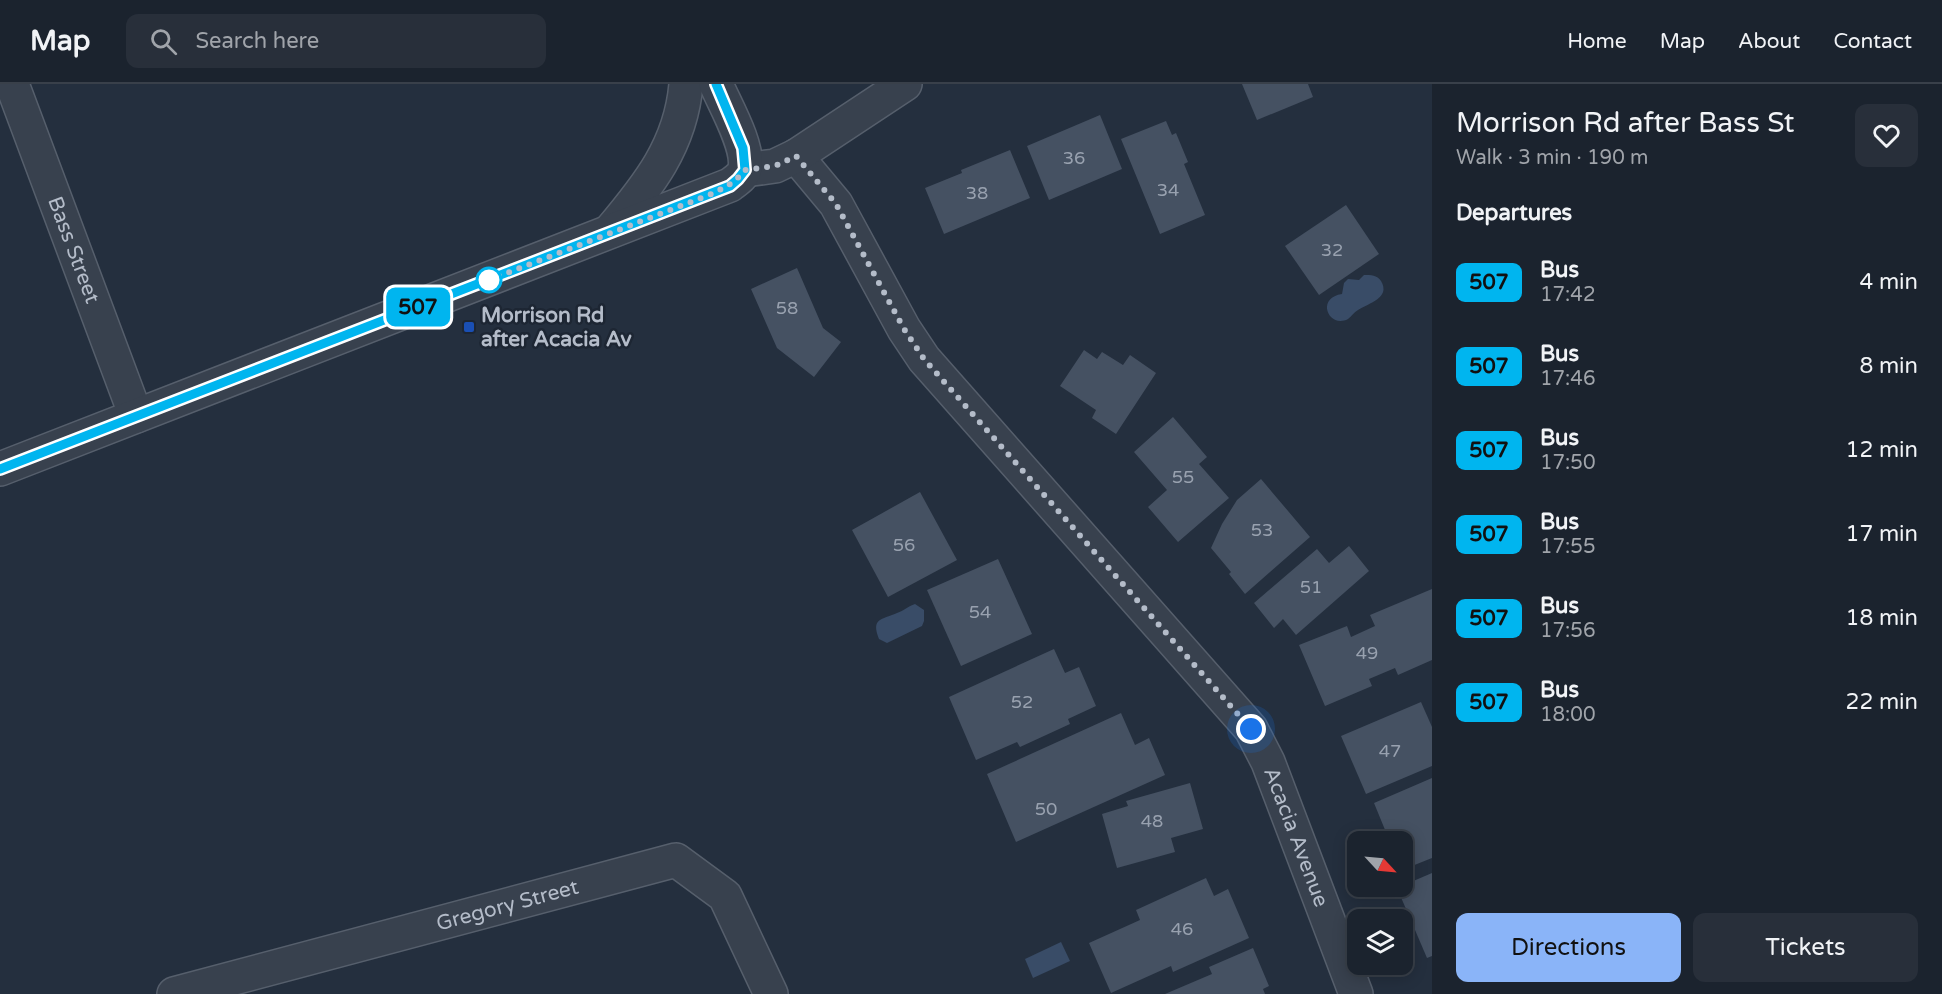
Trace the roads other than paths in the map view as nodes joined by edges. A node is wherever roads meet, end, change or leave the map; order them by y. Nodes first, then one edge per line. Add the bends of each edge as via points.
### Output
1 (12, 84) edge
2 (686, 84) edge
3 (716, 84) edge
4 (905, 84) edge
5 (796, 156) junction
6 (745, 170) junction
7 (607, 234) junction
8 (136, 416) junction
9 (0, 469) edge
10 (244, 986) edge
11 (174, 994) edge
12 (771, 994) edge
13 (1356, 994) edge

1 - 8 street, Bass Street
2 - 7 street via 682,113 664,159
3 - 6 street via 743,148
4 - 5 street
5 - 6 street via 775,166
5 - 13 street, Acacia Avenue via 836,204 924,359 1251,729 1268,762
6 - 7 street via 730,186
7 - 8 street
8 - 9 street
10 - 11 street, Gregory Street
10 - 12 street, Gregory Street via 676,860 725,896

